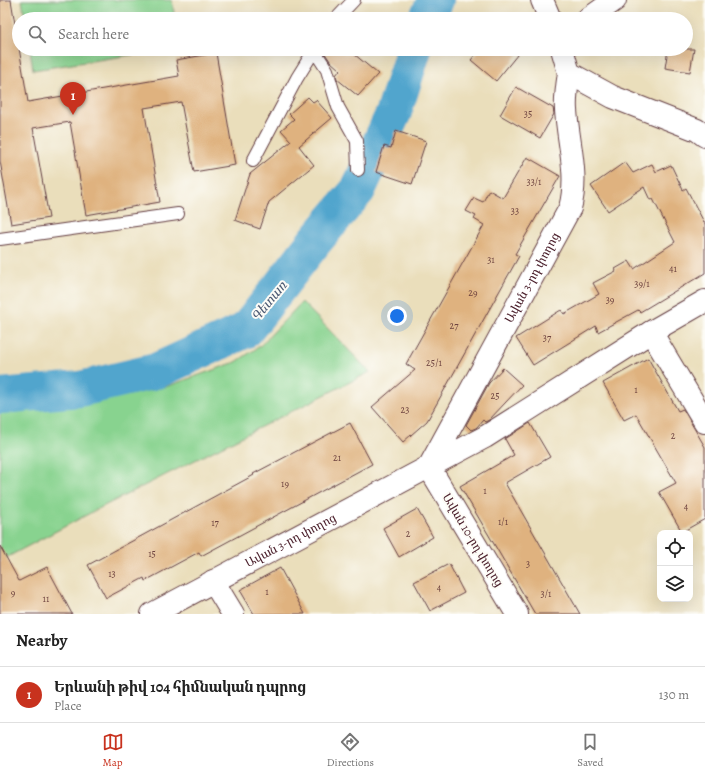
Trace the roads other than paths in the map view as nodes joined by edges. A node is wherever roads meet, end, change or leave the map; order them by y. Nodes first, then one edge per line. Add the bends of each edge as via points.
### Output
1 (354, 0) edge
2 (542, 0) edge
3 (615, 0) edge
4 (343, 12) edge
5 (547, 12) edge
6 (598, 12) edge
7 (311, 56) edge
8 (319, 56) edge
9 (564, 56) edge
10 (569, 73) junction
11 (705, 136) edge
12 (253, 161) dead end
13 (358, 170) dead end
14 (178, 214) dead end
15 (0, 239) edge
16 (705, 301) edge
17 (651, 332) junction
18 (705, 422) edge
19 (429, 467) junction
20 (213, 581) junction
21 (152, 614) edge
22 (233, 614) edge
23 (517, 614) edge

1 - 4 lane
2 - 5 street
3 - 6 street
7 - 12 lane
8 - 13 lane via 327,70 338,107 357,141
9 - 10 street
10 - 11 street via 614,97 697,130
10 - 19 street, Ավան 3-րդ փողոց via 566,110 574,167 570,208
14 - 15 lane
16 - 17 street, Ավան 3-րդ փողոց
17 - 18 street
17 - 19 street, Ավան 3-րդ փողոց via 485,437
19 - 20 street, Ավան 3-րդ փողոց
19 - 23 street, Ավան 10-րդ փողոց
20 - 21 street, Ավան 3-րդ փողոց
20 - 22 street

